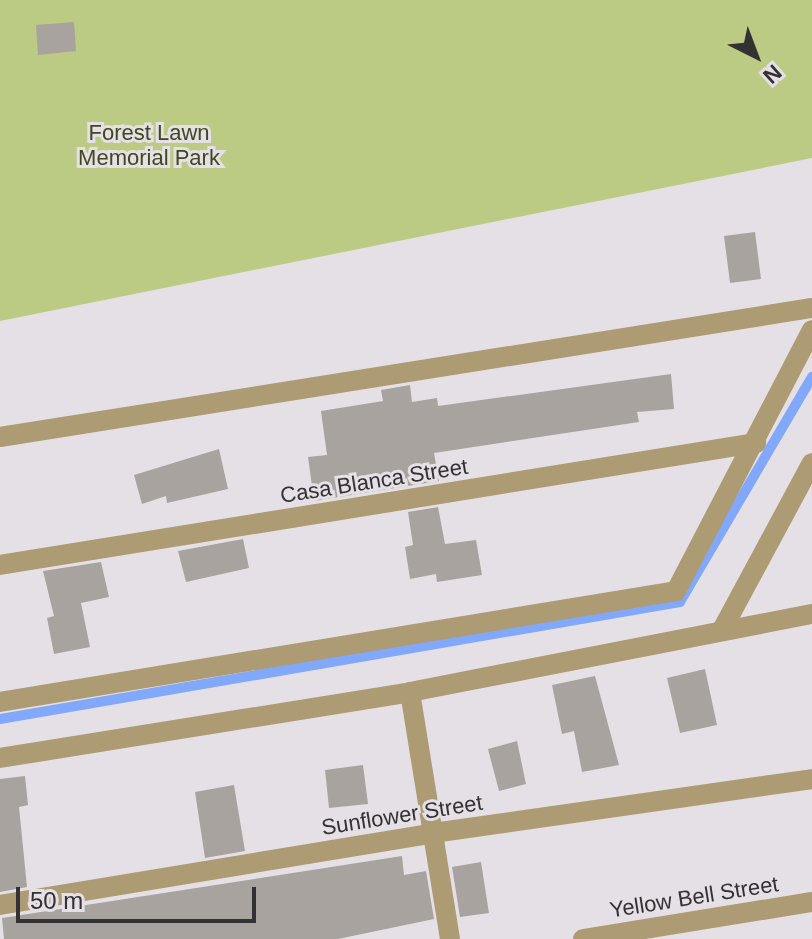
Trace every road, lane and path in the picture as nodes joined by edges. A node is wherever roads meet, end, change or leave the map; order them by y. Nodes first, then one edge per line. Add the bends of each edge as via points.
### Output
1 (812, 308) edge
2 (812, 330) edge
3 (0, 437) edge
4 (756, 443) junction
5 (812, 463) edge
6 (804, 490) edge
7 (0, 565) edge
8 (812, 614) edge
9 (723, 628) junction
10 (410, 692) junction
11 (0, 702) edge
12 (0, 758) edge
13 (812, 779) edge
14 (433, 833) junction
15 (812, 902) edge
16 (0, 905) edge
17 (450, 939) edge
18 (583, 939) edge

1 - 3 street
2 - 4 street
4 - 7 street, Casa Blanca Street
4 - 11 street via 676,591
5 - 6 street
6 - 9 street
8 - 9 street
9 - 10 street
10 - 12 street
10 - 14 street
13 - 14 street, Sunflower Street
14 - 16 street, Sunflower Street
14 - 17 street
15 - 18 street, Yellow Bell Street

